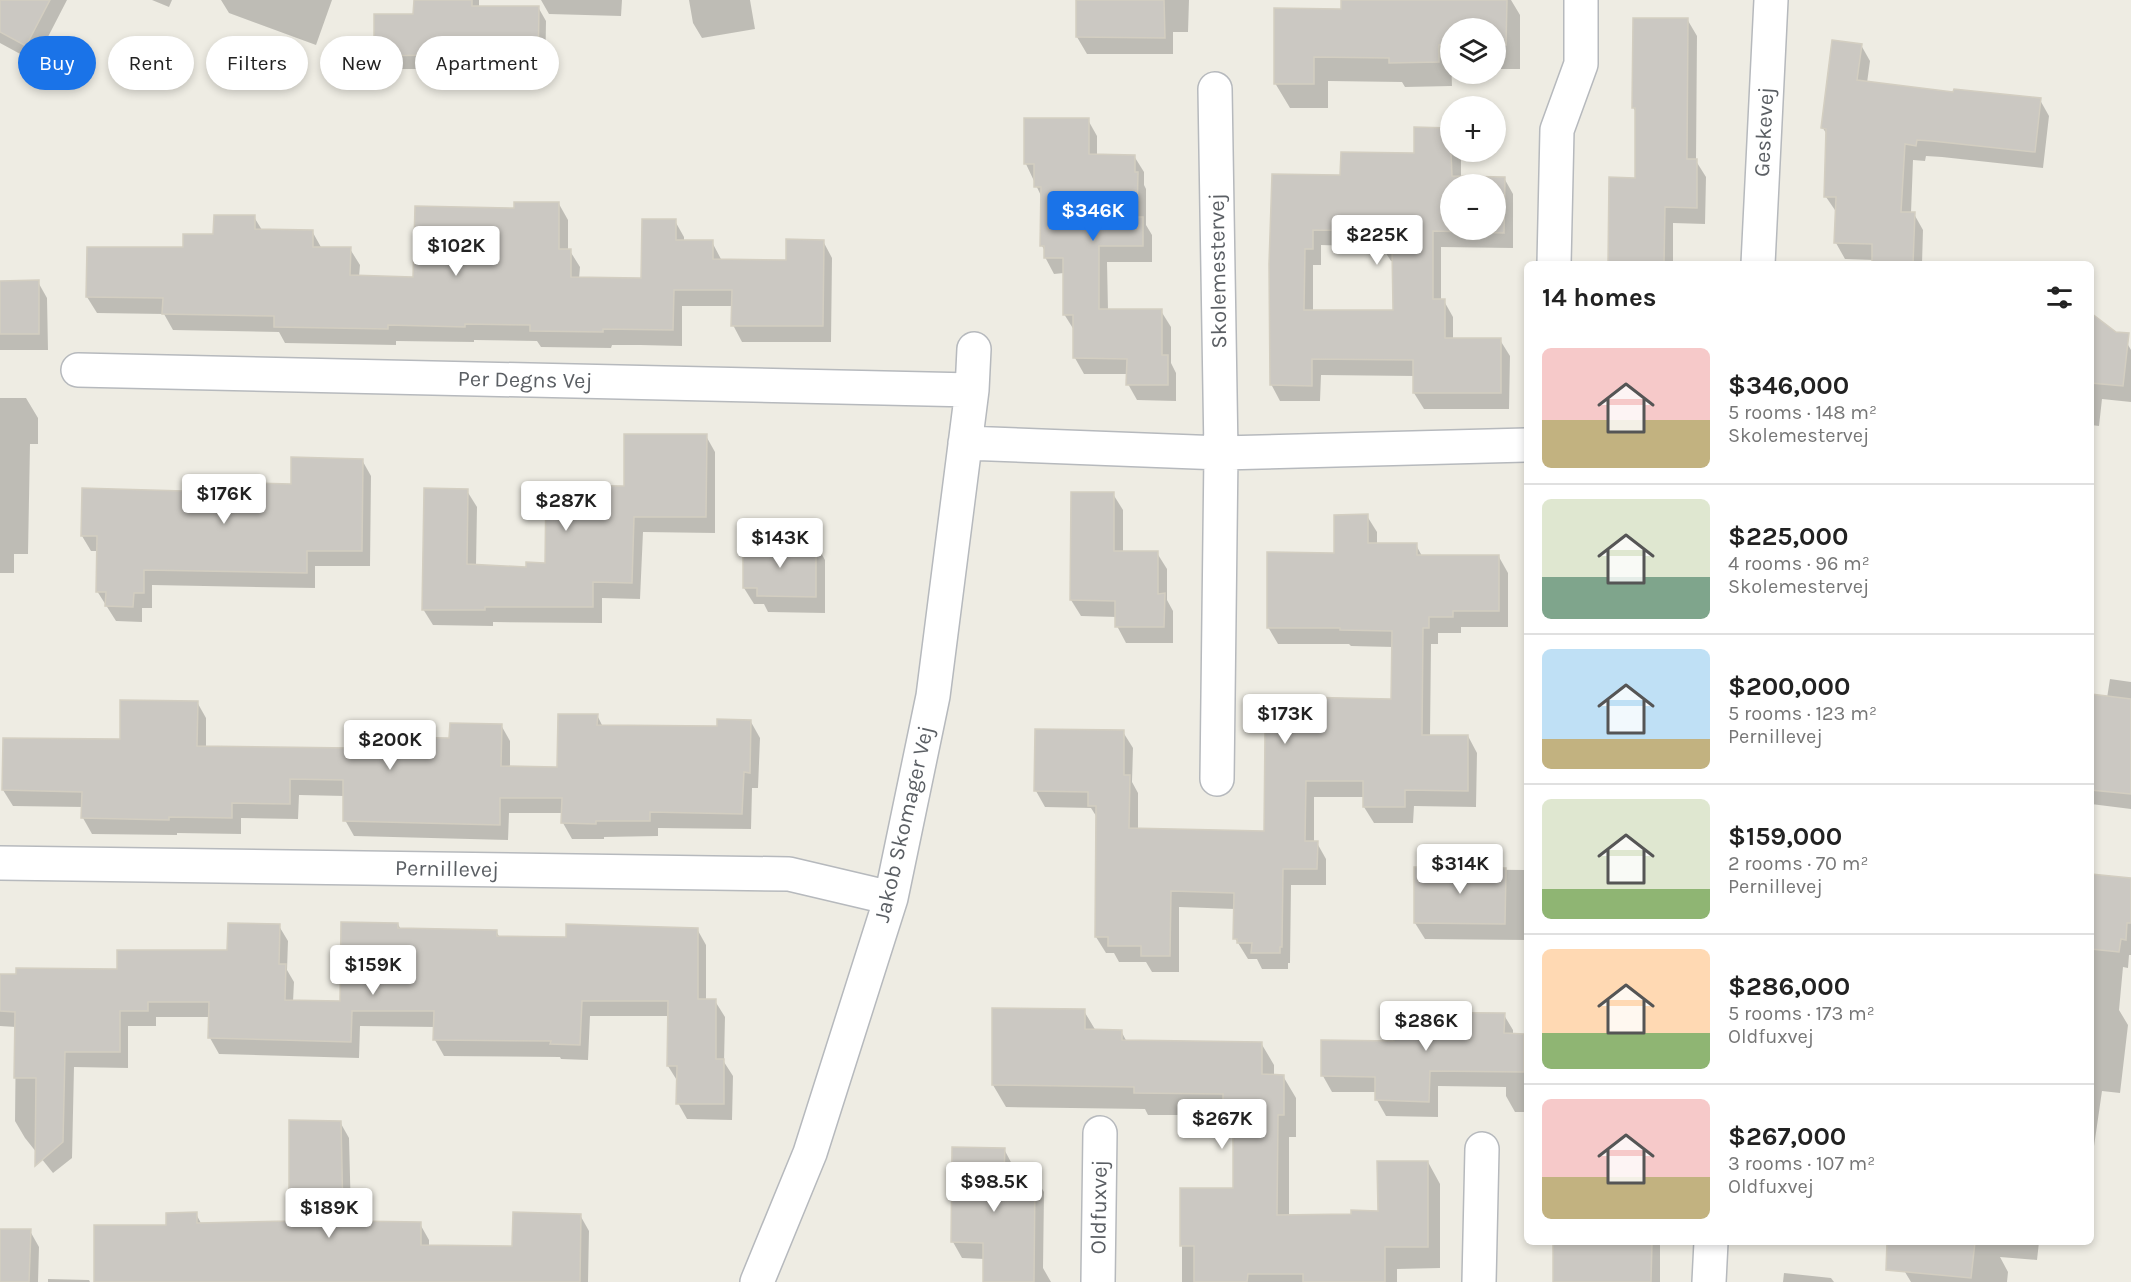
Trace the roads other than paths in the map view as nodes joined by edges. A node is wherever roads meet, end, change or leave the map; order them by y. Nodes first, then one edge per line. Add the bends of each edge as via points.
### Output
1 (1581, 0) edge
2 (1771, 0) edge
3 (1215, 89) dead end
4 (1554, 261) edge
5 (1758, 261) edge
6 (974, 349) dead end
7 (78, 370) dead end
8 (972, 390) junction
9 (965, 442) junction
10 (1524, 445) edge
11 (1221, 453) junction
12 (1217, 779) dead end
13 (0, 863) edge
14 (891, 898) junction
15 (1100, 1133) dead end
16 (1482, 1149) dead end
17 (1711, 1245) edge
18 (757, 1282) edge
19 (1098, 1282) edge
20 (1479, 1282) edge
21 (1709, 1282) edge

1 - 4 street via 1581,64 1557,130
2 - 5 street, Geskevej
3 - 11 street, Skolemestervej
6 - 8 street, Jakob Skomager Vej
7 - 8 street, Per Degns Vej
8 - 9 street, Jakob Skomager Vej
9 - 11 street
9 - 14 street, Jakob Skomager Vej via 933,696
10 - 11 street
11 - 12 street, Skolemestervej
13 - 14 street, Pernillevej via 789,874
14 - 18 street, Jakob Skomager Vej via 810,1153
15 - 19 street, Oldfuxvej
16 - 20 street
17 - 21 street

